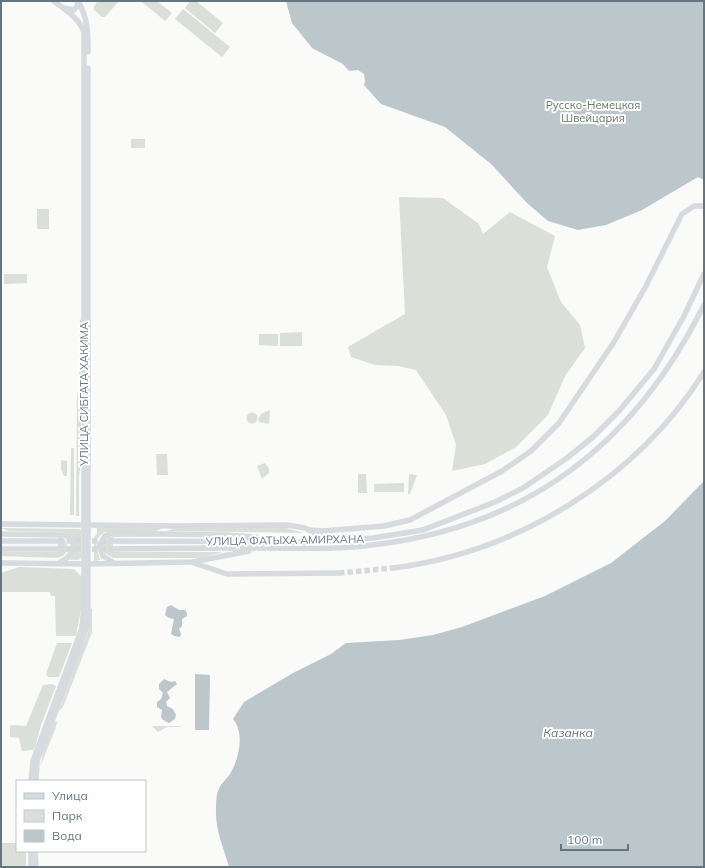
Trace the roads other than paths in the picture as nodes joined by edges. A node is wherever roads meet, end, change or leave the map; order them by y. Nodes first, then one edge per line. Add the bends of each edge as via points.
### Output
1 (54, 1) edge
2 (78, 1) edge
3 (61, 7) junction
4 (704, 206) edge
5 (704, 274) edge
6 (704, 305) edge
7 (704, 372) edge
8 (1, 524) edge
9 (86, 524) junction
10 (174, 526) junction
11 (309, 530) junction
12 (1, 534) edge
13 (160, 534) junction
14 (1, 541) edge
15 (58, 541) tunnel mouth
16 (112, 541) tunnel mouth
17 (279, 541) junction
18 (330, 541) junction
19 (1, 548) edge
20 (112, 548) tunnel mouth
21 (263, 548) junction
22 (58, 549) tunnel mouth
23 (192, 562) junction
24 (1, 563) edge
25 (57, 564) junction
26 (85, 564) junction
27 (114, 564) junction
28 (393, 568) tunnel mouth
29 (339, 573) tunnel mouth
30 (32, 780) edge
31 (36, 780) edge
32 (31, 852) edge
33 (35, 852) edge
34 (31, 867) edge
35 (36, 867) edge

1 - 3 main road, УЛИЦА СИБГАТА ХАКИМА
2 - 3 main road, УЛИЦА СИБГАТА ХАКИМА via 74,10
2 - 9 main road, УЛИЦА СИБГАТА ХАКИМА via 84,10 88,28
3 - 9 main road, УЛИЦА СИБГАТА ХАКИМА via 79,23 84,33
4 - 11 main road via 694,206 682,214 614,342 559,423 531,451 502,471 410,520 384,526
5 - 18 main road, УЛИЦА ФАТЫХА АМИРХАНА via 672,339 636,392 593,437 542,476 496,502 423,530 391,536
6 - 21 main road, УЛИЦА ФАТЫХА АМИРХАНА via 665,373 632,416 580,464 519,503 460,527 399,541 348,547
7 - 28 main road via 671,416 646,443 604,481 552,516 499,541 438,560
8 - 9 main road
9 - 10 main road
9 - 26 main road, УЛИЦА СИБГАТА ХАКИМА
10 - 11 main road via 287,525
10 - 13 main road
11 - 18 main road
12 - 25 main road via 58,534 69,537 74,546 72,553
13 - 17 main road via 225,535
13 - 27 main road via 112,533 105,536 100,543 101,552
14 - 15 main road
16 - 17 main road, УЛИЦА ФАТЫХА АМИРХАНА
17 - 18 main road, УЛИЦА ФАТЫХА АМИРХАНА
19 - 22 main road
20 - 21 main road, УЛИЦА ФАТЫХА АМИРХАНА
21 - 23 main road
23 - 27 main road
23 - 29 main road via 227,574
24 - 25 main road
25 - 26 main road
26 - 27 main road
26 - 30 main road, УЛИЦА СИБГАТА ХАКИМА via 82,628 33,761
26 - 31 main road, УЛИЦА СИБГАТА ХАКИМА via 86,628 37,761
32 - 34 main road
33 - 35 main road

